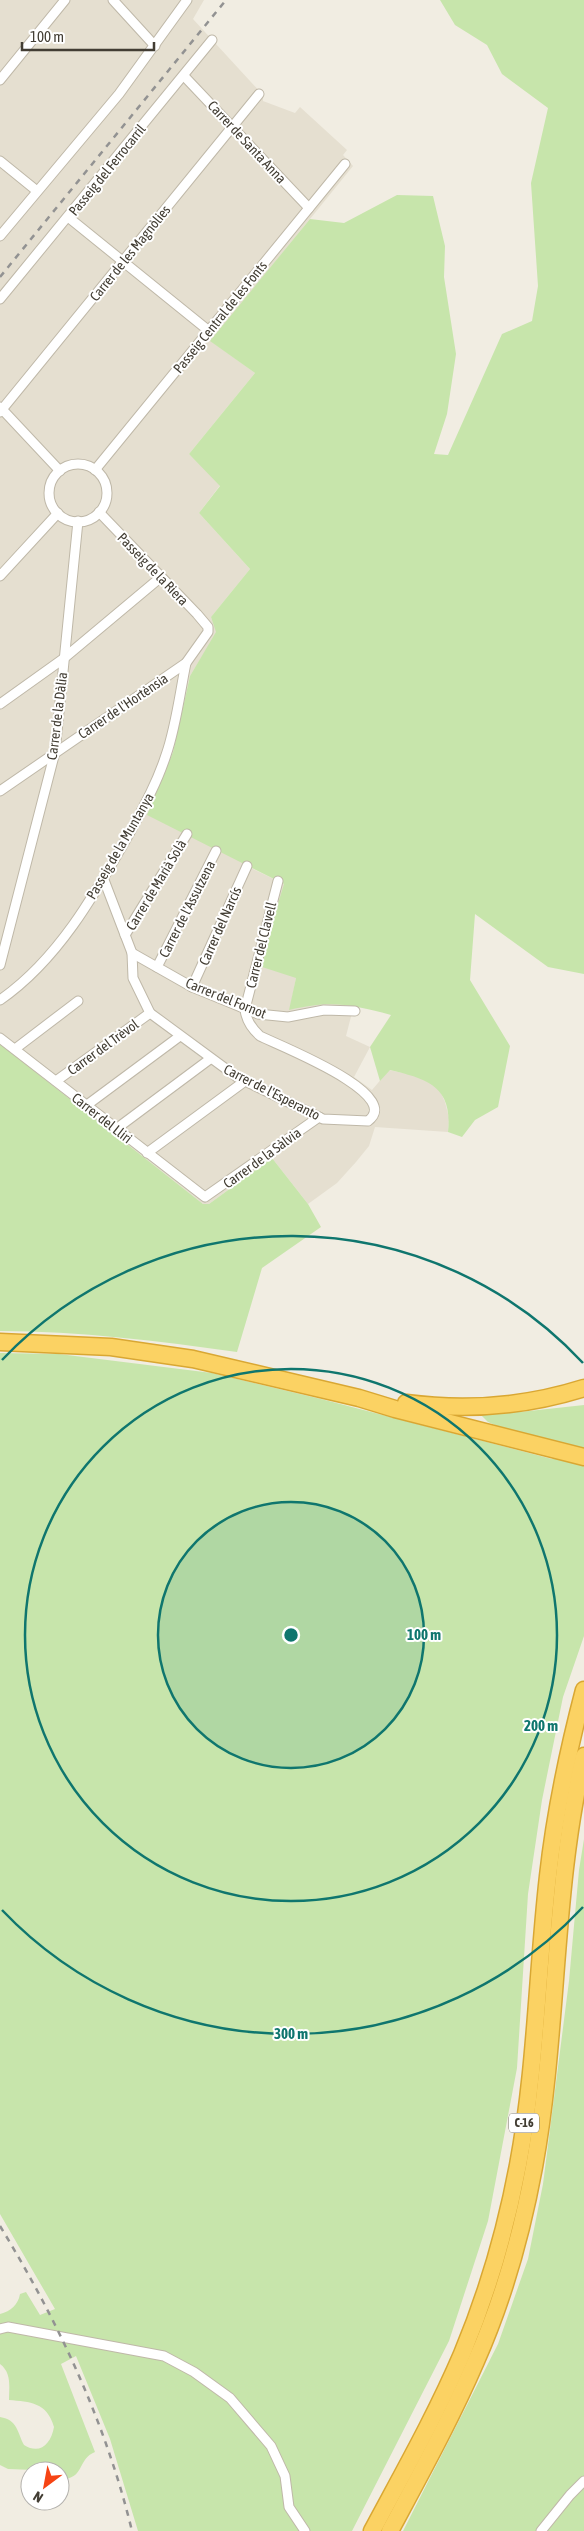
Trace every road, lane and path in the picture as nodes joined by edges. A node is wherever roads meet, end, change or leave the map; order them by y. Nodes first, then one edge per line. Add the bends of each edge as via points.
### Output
1 (65, 0) edge
2 (113, 0) edge
3 (187, 0) edge
4 (212, 40) dead end
5 (155, 46) junction
6 (184, 76) junction
7 (0, 80) edge
8 (259, 94) dead end
9 (233, 127) junction
10 (0, 161) edge
11 (345, 164) dead end
12 (37, 191) junction
13 (309, 208) junction
14 (68, 217) junction
15 (0, 236) edge
16 (123, 261) junction
17 (0, 299) edge
18 (209, 331) junction
19 (1, 409) edge
20 (95, 470) junction
21 (60, 471) junction
22 (99, 512) junction
23 (58, 513) junction
24 (78, 521) junction
25 (0, 576) edge
26 (161, 577) junction
27 (208, 627) joint
28 (63, 659) junction
29 (186, 663) junction
30 (0, 704) edge
31 (55, 752) junction
32 (0, 791) edge
33 (187, 834) dead end
34 (216, 851) dead end
35 (247, 866) dead end
36 (104, 880) junction
37 (278, 881) dead end
38 (125, 935) junction
39 (132, 953) junction
40 (0, 965) edge
41 (157, 967) junction
42 (192, 986) junction
43 (0, 1000) edge
44 (78, 1001) dead end
45 (245, 1009) junction
46 (355, 1011) dead end
47 (150, 1013) junction
48 (180, 1036) junction
49 (0, 1038) edge
50 (15, 1049) junction
51 (210, 1059) junction
52 (56, 1081) junction
53 (245, 1081) junction
54 (87, 1105) junction
55 (319, 1117) junction
56 (116, 1129) junction
57 (147, 1153) junction
58 (205, 1197) joint
59 (0, 1342) edge
60 (584, 1388) edge
61 (359, 1398) junction
62 (584, 1457) edge
63 (584, 1690) edge
64 (584, 1756) edge
65 (0, 2329) edge
66 (584, 2482) edge
67 (305, 2531) edge
68 (372, 2531) edge
69 (390, 2531) edge
70 (541, 2531) edge

1 - 7 street
2 - 5 street
3 - 5 street
4 - 6 street, Passeig del Ferrocarril
5 - 12 street
6 - 9 street, Carrer de Santa Anna
6 - 14 street, Passeig del Ferrocarril
8 - 9 street, Carrer de les Magnòlies
9 - 13 street, Carrer de Santa Anna
9 - 16 street, Carrer de les Magnòlies
10 - 12 street
11 - 13 street, Passeig Central de les Fonts
12 - 15 street
13 - 18 street, Passeig Central de les Fonts
14 - 16 street
14 - 17 street, Passeig del Ferrocarril
16 - 18 street
16 - 19 street, Carrer de les Magnòlies
18 - 20 street, Passeig Central de les Fonts
19 - 21 street
20 - 21 street via 81,464
20 - 22 street via 103,478 106,488 105,503
21 - 23 street via 52,480 50,494
22 - 24 street via 88,520
22 - 26 street, Passeig de la Riera
23 - 24 street via 66,519
23 - 25 street
24 - 28 street, Carrer de la Dàlia
26 - 27 street, Passeig de la Riera
26 - 28 street
27 - 29 street, Carrer de l'Hortènsia via 204,639
28 - 30 street
28 - 31 street, Carrer de la Dàlia
29 - 31 street, Carrer de l'Hortènsia
29 - 36 street, Passeig de la Muntanya via 167,754 145,804
31 - 32 street, Carrer de l'Hortènsia
31 - 40 street, Carrer de la Dàlia
33 - 38 street, Carrer de Marià Solà
34 - 41 street, Carrer de l'Assutzena
35 - 42 street, Carrer del Narcís
36 - 38 street, Carrer de l'Esperanto
36 - 43 street, Passeig de la Muntanya via 36,970
37 - 45 street, Carrer del Clavell
38 - 39 street, Carrer de l'Esperanto
39 - 41 street, Carrer del Fornot
39 - 47 street, Carrer de l'Esperanto via 133,978
41 - 42 street, Carrer del Fornot
42 - 45 street, Carrer del Fornot
44 - 50 street
45 - 46 street, Carrer del Fornot via 288,1018 324,1010
45 - 55 street, Carrer de l'Esperanto via 248,1021 260,1036 341,1075 365,1094 374,1109 374,1115 368,1121
47 - 48 street, Carrer de l'Esperanto
47 - 52 street, Carrer del Trèvol
48 - 51 street, Carrer de l'Esperanto
48 - 54 street
49 - 50 street, Carrer del Lliri
50 - 52 street, Carrer del Lliri
51 - 53 street, Carrer de l'Esperanto
51 - 56 street
52 - 54 street, Carrer del Lliri
53 - 55 street, Carrer de l'Esperanto
53 - 57 street
54 - 56 street, Carrer del Lliri
55 - 58 street, Carrer de la Sàlvia
56 - 57 street, Carrer del Lliri
57 - 58 street, Carrer del Lliri
59 - 61 highway via 111,1347 168,1354
60 - 61 highway via 527,1402 489,1406 428,1406
61 - 62 highway
63 - 68 highway, C-16 via 564,1772 548,1874 531,2072 518,2164 500,2242 461,2356
64 - 69 highway, C-16 via 564,1881 547,2073 534,2167 517,2238 477,2360
65 - 67 street via 8,2327 164,2356 194,2372 230,2398 271,2446 285,2476 289,2507
66 - 70 street

